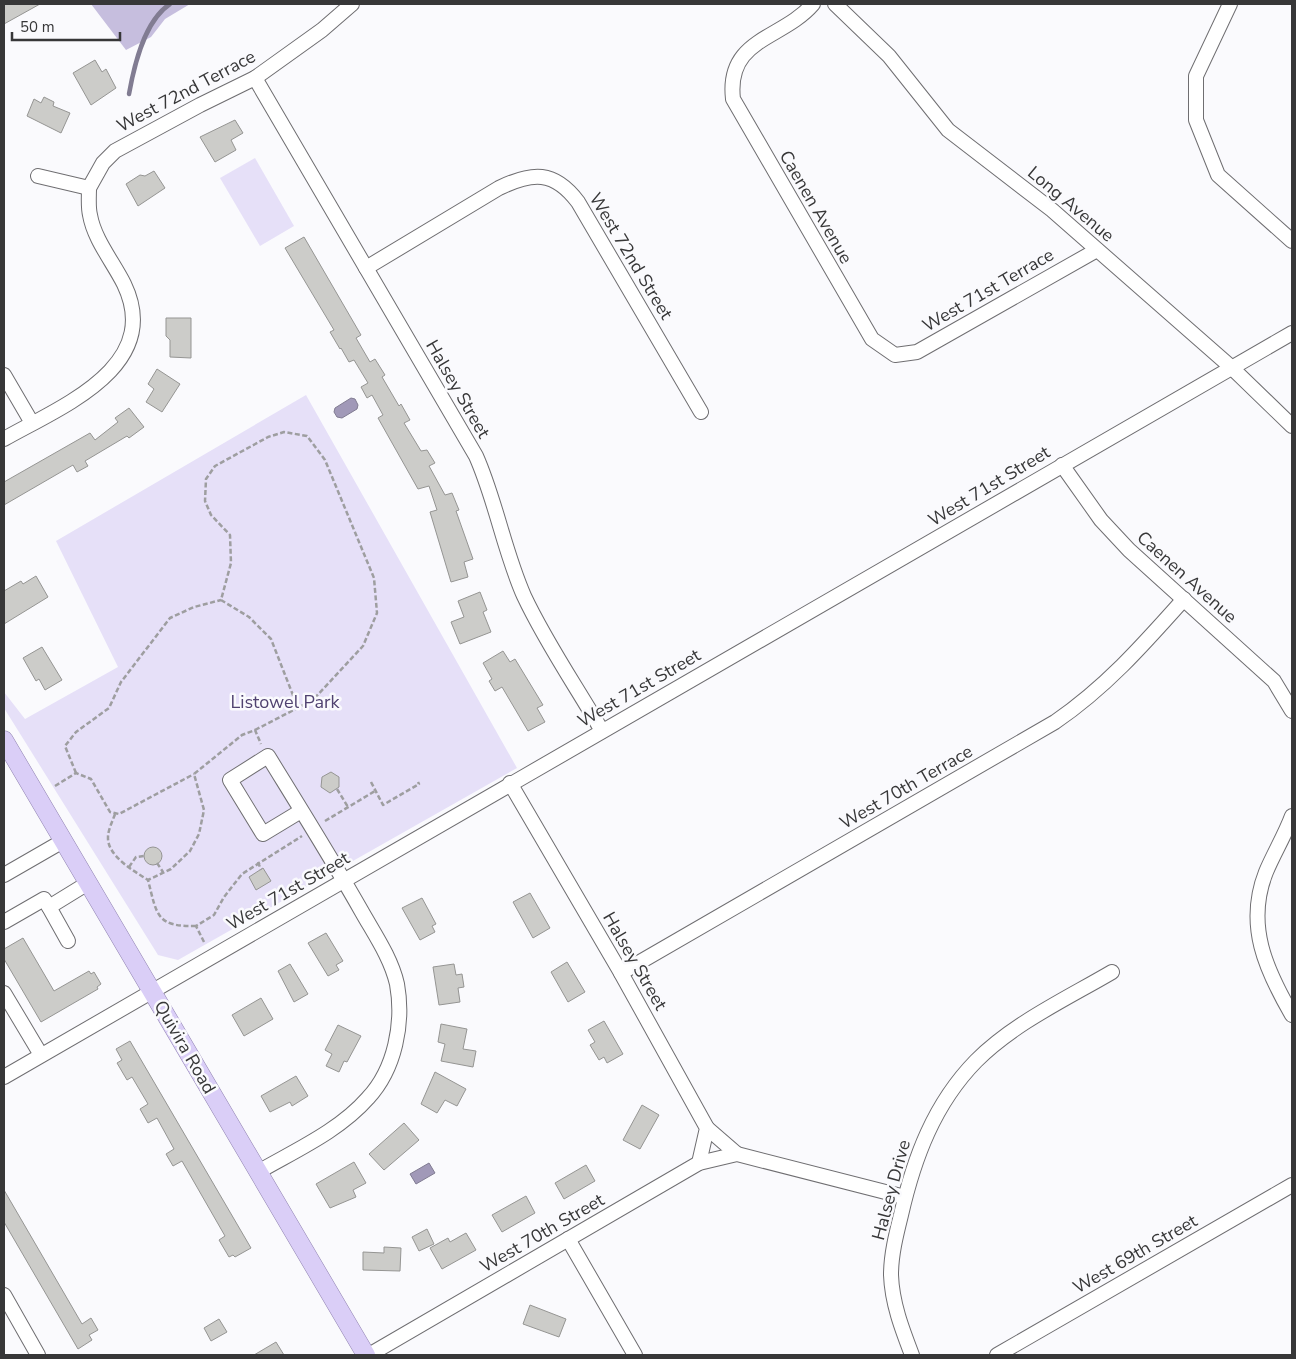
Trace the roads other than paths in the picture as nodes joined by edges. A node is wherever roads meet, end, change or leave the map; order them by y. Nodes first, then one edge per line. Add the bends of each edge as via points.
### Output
1 (352, 4) edge
2 (813, 4) edge
3 (835, 4) edge
4 (1230, 4) edge
5 (255, 78) junction
6 (38, 176) dead end
7 (89, 188) junction
8 (1292, 242) edge
9 (1097, 250) junction
10 (366, 268) junction
11 (1292, 333) edge
12 (895, 355) joint
13 (1231, 367) junction
14 (4, 374) edge
15 (701, 412) dead end
16 (32, 423) junction
17 (1292, 426) edge
18 (4, 439) edge
19 (1062, 465) junction
20 (1184, 600) junction
21 (1292, 711) edge
22 (602, 731) junction
23 (4, 742) edge
24 (510, 783) junction
25 (302, 811) junction
26 (1292, 816) edge
27 (63, 841) junction
28 (4, 874) edge
29 (344, 880) junction
30 (88, 883) junction
31 (49, 907) junction
32 (4, 922) edge
33 (68, 941) dead end
34 (1112, 972) dead end
35 (621, 973) junction
36 (152, 991) junction
37 (4, 993) edge
38 (1292, 1015) edge
39 (41, 1055) junction
40 (5, 1073) edge
41 (707, 1128) junction
42 (737, 1154) junction
43 (699, 1163) junction
44 (258, 1172) junction
45 (1292, 1185) edge
46 (905, 1197) junction
47 (568, 1239) junction
48 (4, 1295) edge
49 (38, 1355) edge
50 (368, 1355) edge
51 (635, 1355) edge
52 (912, 1355) edge
53 (997, 1355) edge

1 - 5 street, West 72nd Terrace via 329,25
2 - 12 street, Caenen Avenue via 790,24 759,40 742,55 731,84 733,99 872,340
3 - 9 street, Long Avenue via 889,56 948,130 1026,189
4 - 8 street via 1196,76 1196,120 1218,176
5 - 7 street, West 72nd Terrace via 115,151 103,163
5 - 10 street, Halsey Street
6 - 7 street
7 - 16 street via 94,228 125,286 131,307 129,342 109,375
9 - 12 street, West 71st Terrace via 917,352
9 - 13 street, Long Avenue
10 - 15 street, West 72nd Street via 522,177 539,176 555,181 578,202
10 - 22 street, Halsey Street via 476,456 488,483 524,595
11 - 13 street, West 71st Street
13 - 17 street, Long Avenue
13 - 19 street, West 71st Street
14 - 16 street
16 - 18 street
19 - 20 street, Caenen Avenue via 1101,520 1128,550
19 - 22 street, West 71st Street
20 - 21 street, Caenen Avenue via 1274,681
20 - 35 street, West 70th Terrace via 1111,679 1055,722
22 - 24 street, West 71st Street
23 - 27 main road, Quivira Road
24 - 29 street, West 71st Street
24 - 35 street, Halsey Street
25 - 25 street via 268,756 230,780 263,834
25 - 29 street
26 - 38 street via 1266,873 1257,918 1267,968
27 - 28 street
27 - 30 main road, Quivira Road
29 - 36 street, West 71st Street
29 - 44 street via 390,962 400,1010 397,1038 388,1067 378,1085 351,1116
30 - 31 street
30 - 36 main road, Quivira Road
31 - 32 street via 44,899
31 - 33 street
34 - 46 street, Halsey Drive via 1028,1021 971,1066 940,1108 928,1131 915,1159
35 - 41 street, Halsey Street
36 - 39 street, West 71st Street
36 - 44 main road, Quivira Road
37 - 39 street
39 - 40 street, West 71st Street
41 - 42 street, West 70th Street
41 - 43 street
42 - 43 street, West 70th Street
42 - 46 street, West 70th Street
43 - 47 street, West 70th Street
44 - 50 main road, Quivira Road
45 - 53 street, West 69th Street
46 - 52 street, Halsey Drive via 891,1275 894,1303
47 - 50 street, West 70th Street
47 - 51 street
48 - 49 street

